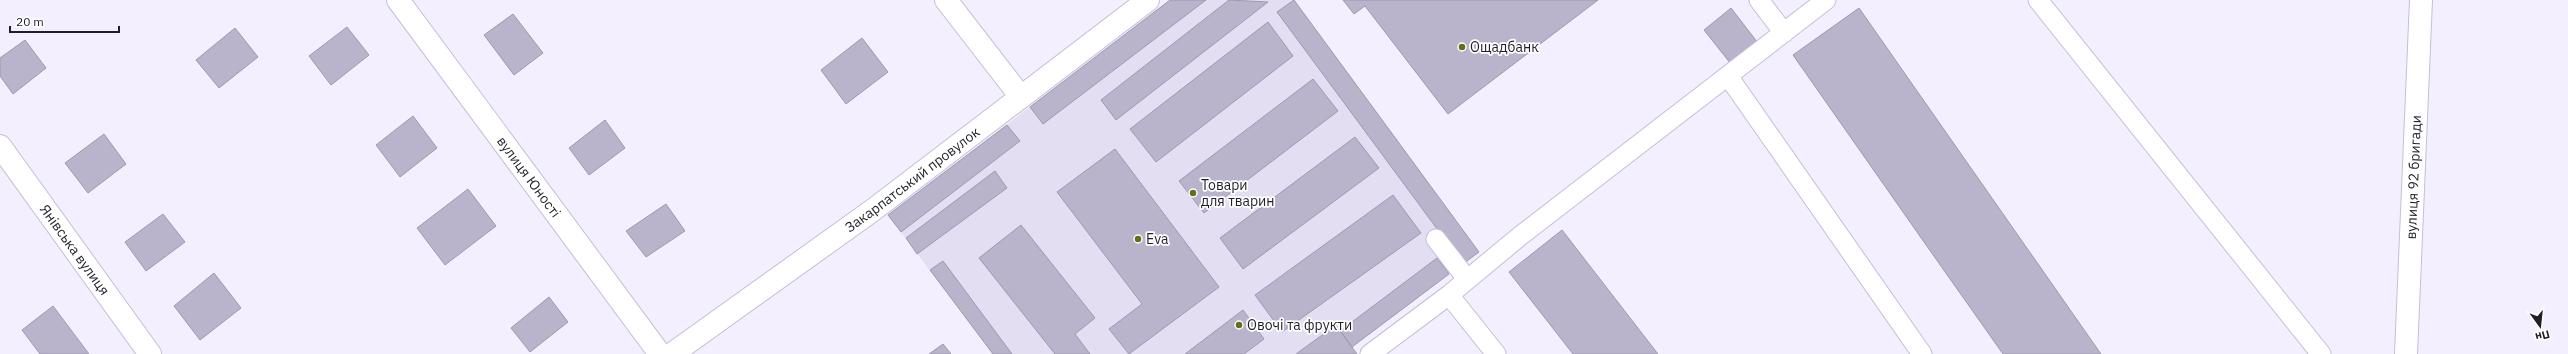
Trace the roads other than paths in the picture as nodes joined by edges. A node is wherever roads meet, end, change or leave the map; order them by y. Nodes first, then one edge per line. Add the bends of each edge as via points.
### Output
1 (398, 0) edge
2 (946, 0) edge
3 (1148, 0) edge
4 (1759, 0) edge
5 (1826, 0) edge
6 (2038, 0) edge
7 (2421, 0) edge
8 (1784, 33) junction
9 (1728, 76) junction
10 (1021, 97) junction
11 (0, 146) edge
12 (1436, 239) dead end
13 (1467, 279) junction
14 (1449, 295) junction
15 (150, 354) edge
16 (660, 354) edge
17 (672, 354) edge
18 (1370, 354) edge
19 (1496, 354) edge
20 (1922, 354) edge
21 (2321, 354) edge
22 (2406, 354) edge

1 - 16 street, вулиця Юності
2 - 10 street
3 - 10 street, Закарпатський провулок
4 - 8 lane
5 - 8 lane
6 - 21 lane
7 - 22 street, вулиця 92 бригади
8 - 9 lane
9 - 13 lane
9 - 20 lane
10 - 17 street, Закарпатський провулок via 873,210
11 - 15 street, Янівська вулиця
12 - 13 lane
13 - 14 lane
14 - 18 lane
14 - 19 lane

